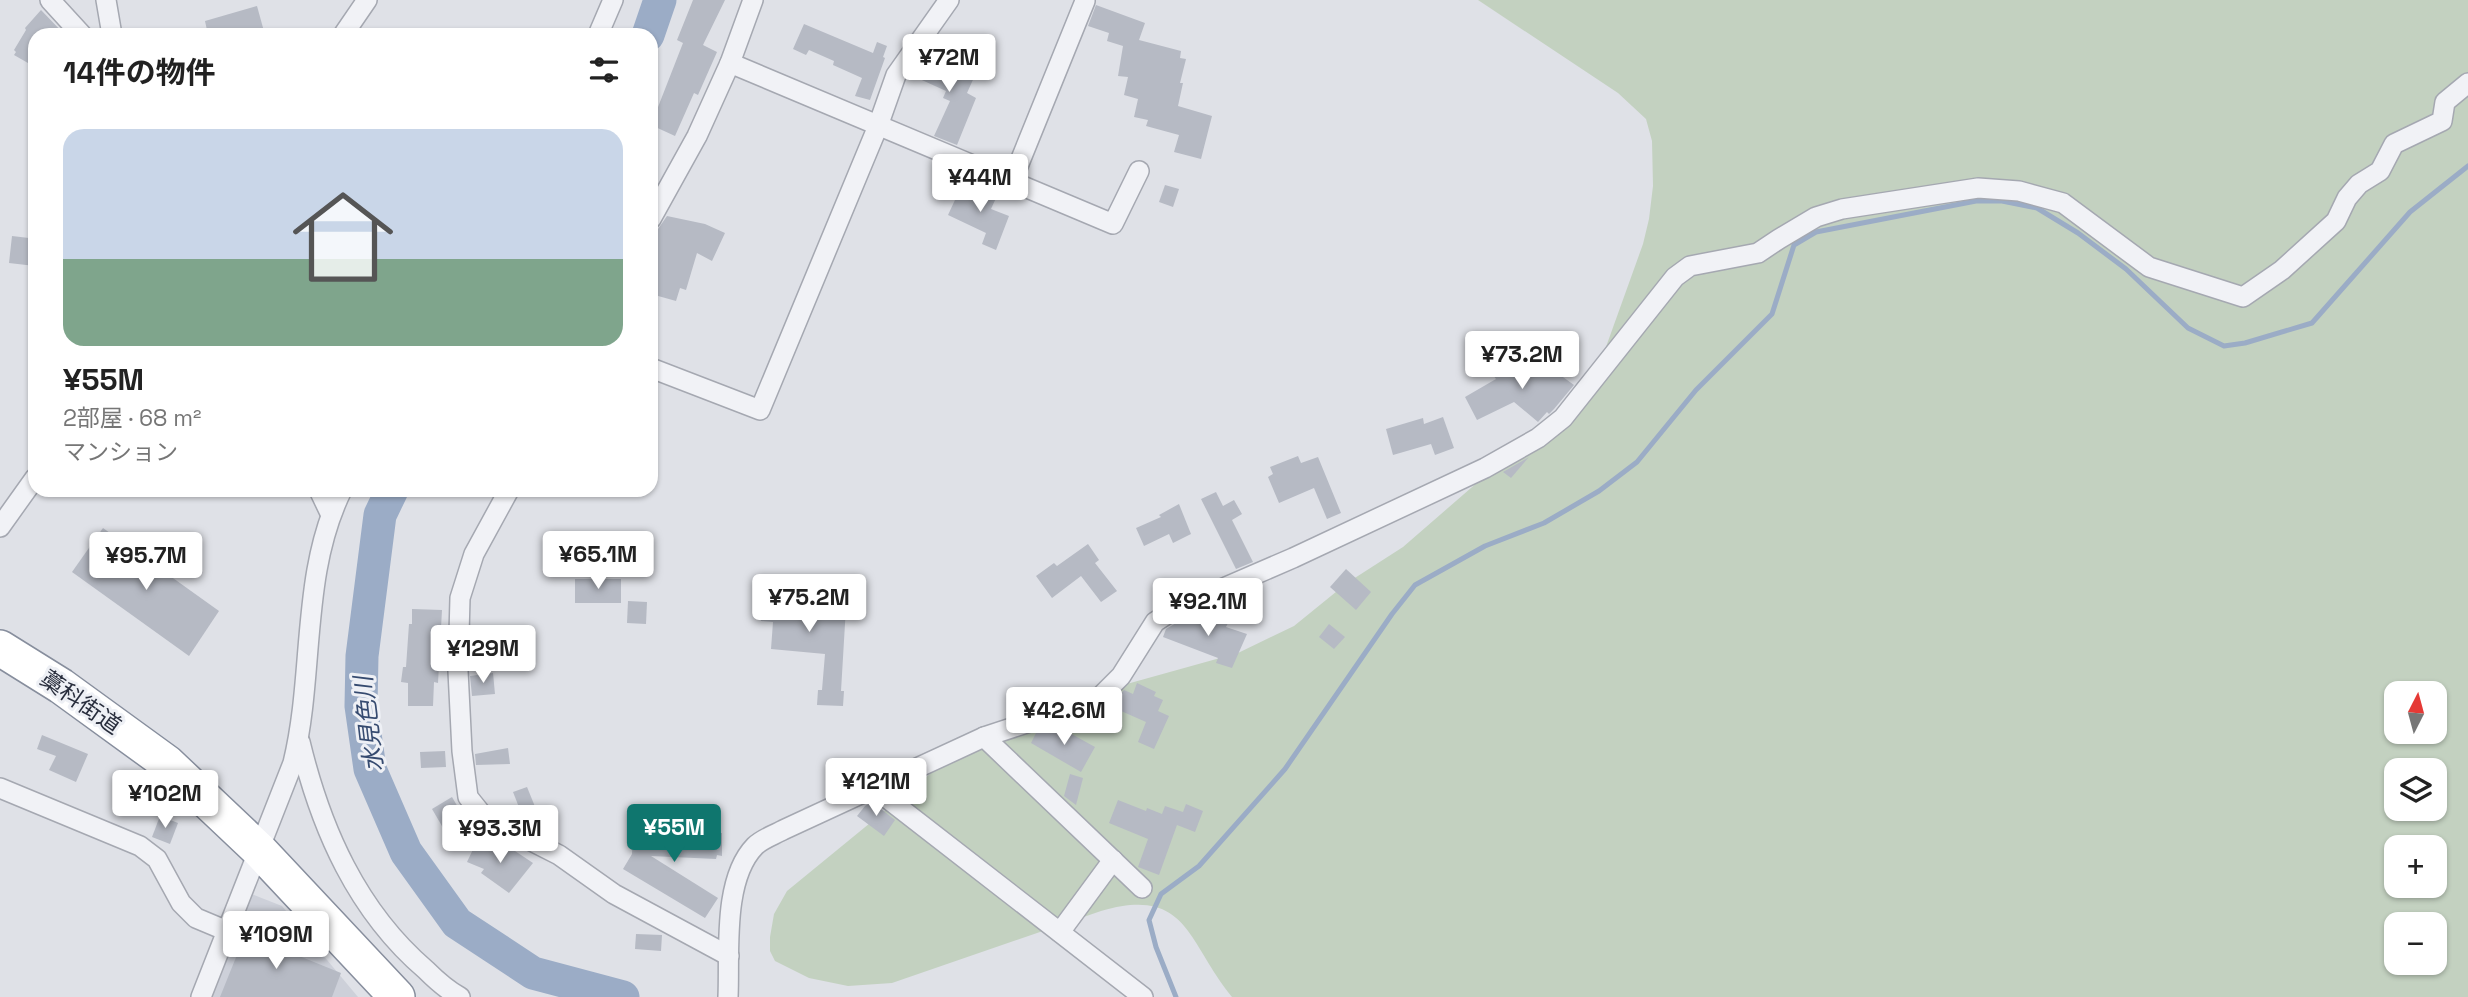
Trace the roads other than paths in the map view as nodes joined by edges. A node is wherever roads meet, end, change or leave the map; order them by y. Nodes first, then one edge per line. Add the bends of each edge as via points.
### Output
1 (50, 0) edge
2 (106, 0) edge
3 (368, 0) edge
4 (613, 0) edge
5 (754, 0) edge
6 (950, 0) edge
7 (1085, 1) edge
8 (76, 28) edge
9 (111, 28) edge
10 (348, 28) edge
11 (601, 28) edge
12 (730, 63) junction
13 (2468, 83) edge
14 (878, 126) junction
15 (1139, 171) dead end
16 (1012, 181) junction
17 (658, 206) edge
18 (658, 371) edge
19 (28, 488) edge
20 (323, 497) edge
21 (339, 497) edge
22 (505, 497) edge
23 (331, 513) junction
24 (0, 527) edge
25 (0, 648) edge
26 (984, 737) junction
27 (299, 738) junction
28 (0, 788) edge
29 (874, 788) junction
30 (259, 850) junction
31 (1113, 860) junction
32 (1142, 888) dead end
33 (228, 931) junction
34 (1059, 932) junction
35 (729, 956) junction
36 (728, 987) edge
37 (201, 997) edge
38 (397, 997) edge
39 (460, 997) edge
40 (1143, 997) edge

1 - 8 street
2 - 9 street
3 - 10 street
4 - 11 street
5 - 12 street
6 - 14 street via 896,75
7 - 16 street
12 - 14 street
12 - 17 street
13 - 26 street via 2445,102 2442,121 2394,144 2380,172 2359,184 2336,221 2282,271 2243,297 2149,267 2063,203 2019,191 1978,188 1842,208 1816,217 1758,253 1690,266 1675,277 1563,418 1538,438 1449,485 1174,609 1155,622 1121,676 1097,700
14 - 16 street
14 - 18 street via 760,410
15 - 16 street via 1113,224
19 - 24 street
20 - 23 street
21 - 23 street
22 - 35 street via 474,554 460,598 458,684 468,797 484,817 559,855 614,894
23 - 27 street via 312,595
25 - 30 highway, 藁科街道 via 167,763
26 - 29 street
26 - 31 street
27 - 30 street
27 - 39 street via 330,839 368,907 415,961
28 - 33 street via 140,846 157,859 181,903 196,918
29 - 34 street
29 - 35 street via 756,844 740,865 733,894
30 - 33 street
30 - 38 highway, 藁科街道
31 - 32 street
31 - 34 street
33 - 37 street
34 - 40 street
35 - 36 street

